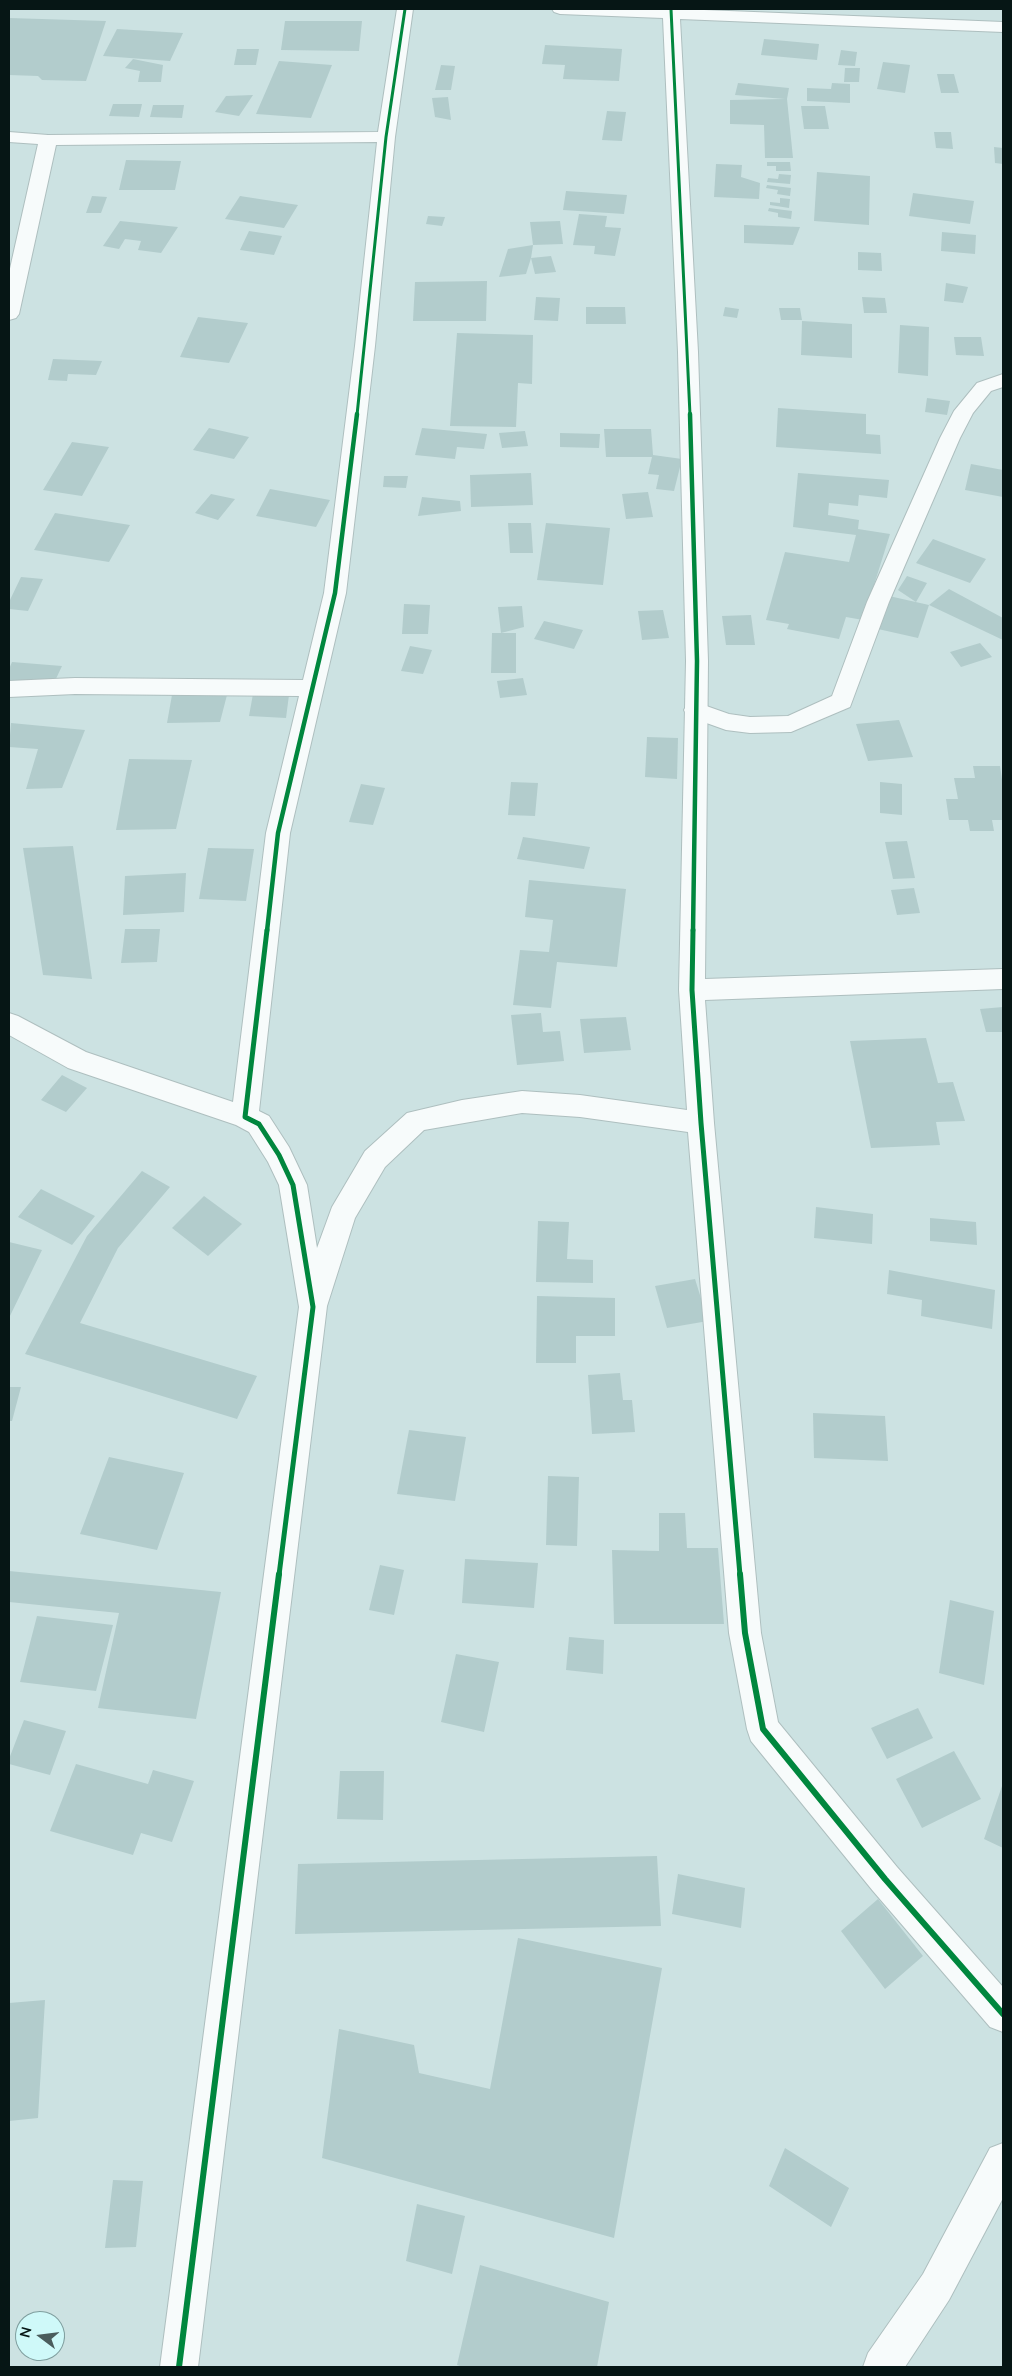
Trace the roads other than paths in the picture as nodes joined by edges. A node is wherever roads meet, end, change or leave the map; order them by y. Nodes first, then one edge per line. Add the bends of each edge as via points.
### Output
1 (405, 9) edge
2 (560, 9) edge
3 (672, 11) edge
4 (1003, 27) edge
5 (9, 137) edge
6 (386, 137) junction
7 (48, 140) junction
8 (9, 314) edge
9 (1003, 380) edge
10 (312, 688) junction
11 (9, 689) edge
12 (695, 710) junction
13 (1003, 979) edge
14 (692, 990) junction
15 (9, 1023) edge
16 (245, 1117) junction
17 (701, 1123) junction
18 (313, 1307) junction
19 (1003, 2014) edge
20 (1003, 2161) edge
21 (179, 2367) edge
22 (882, 2367) edge

1 - 6 street
2 - 3 street
3 - 4 street
3 - 12 street via 688,352 697,661
5 - 7 street
6 - 7 street
6 - 10 street via 363,366 335,593
7 - 8 street
9 - 12 street via 984,387 964,411 950,438 878,602 842,701 791,724 726,722
10 - 11 street via 75,686
10 - 16 street via 278,833
12 - 14 street
13 - 14 street
14 - 17 street
15 - 16 street via 77,1060
16 - 18 street via 259,1124 293,1185
17 - 18 street via 580,1106 522,1102 416,1121 375,1159 342,1215
17 - 19 street via 745,1633 763,1729 886,1879
18 - 21 street
20 - 22 street via 936,2287

